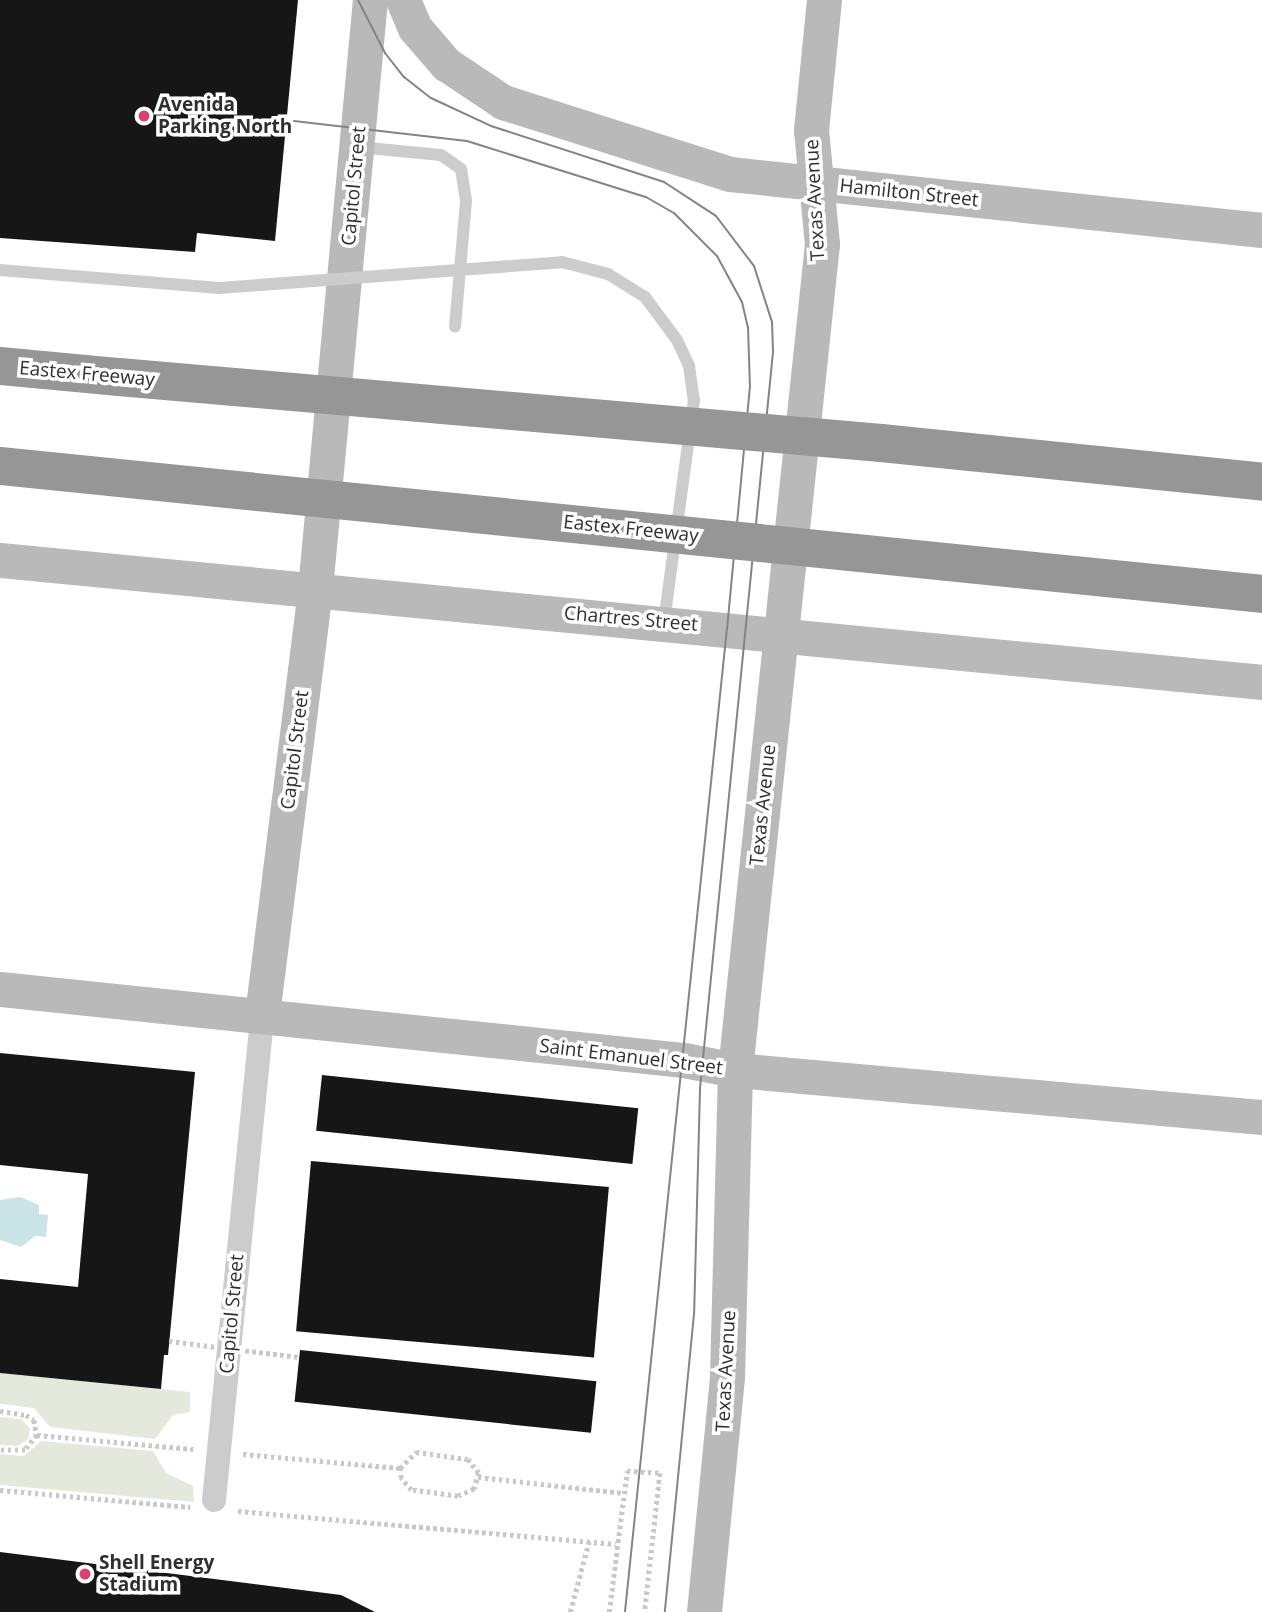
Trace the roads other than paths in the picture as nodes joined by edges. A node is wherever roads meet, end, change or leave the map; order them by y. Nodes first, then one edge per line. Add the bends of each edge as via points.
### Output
1 (370, 0) edge
2 (403, 0) edge
3 (824, 0) edge
4 (358, 146) junction
5 (816, 182) junction
6 (1262, 230) edge
7 (0, 270) edge
8 (455, 327) dead end
9 (0, 366) edge
10 (0, 466) edge
11 (1262, 482) edge
12 (0, 560) edge
13 (314, 589) junction
14 (1262, 594) edge
15 (664, 622) junction
16 (782, 633) junction
17 (1262, 682) edge
18 (0, 989) edge
19 (262, 1015) junction
20 (735, 1070) junction
21 (1262, 1117) edge
22 (214, 1504) road end
23 (704, 1612) edge

1 - 4 main road, Capitol Street
2 - 5 main road, Hamilton Street via 415,28 446,64 503,102 730,174
3 - 5 main road, Texas Avenue via 811,130
4 - 8 lane via 441,155 461,169 466,201
4 - 13 main road, Capitol Street
5 - 6 main road, Hamilton Street
5 - 16 main road, Texas Avenue via 822,244
7 - 15 lane, bridge via 219,288 562,262 608,274 645,297 677,340 689,366 694,400
9 - 11 highway, Eastex Freeway, bridge via 839,439
10 - 14 highway, Eastex Freeway, bridge
12 - 13 main road, Chartres Street
13 - 15 main road, Chartres Street
13 - 19 main road, Capitol Street
15 - 16 main road, Chartres Street
16 - 17 main road, Chartres Street
16 - 20 main road, Texas Avenue
18 - 19 main road, Saint Emanuel Street
19 - 20 main road, Saint Emanuel Street via 684,1060
19 - 22 street, Capitol Street
20 - 21 main road, Saint Emanuel Street
20 - 23 main road, Texas Avenue via 727,1377

